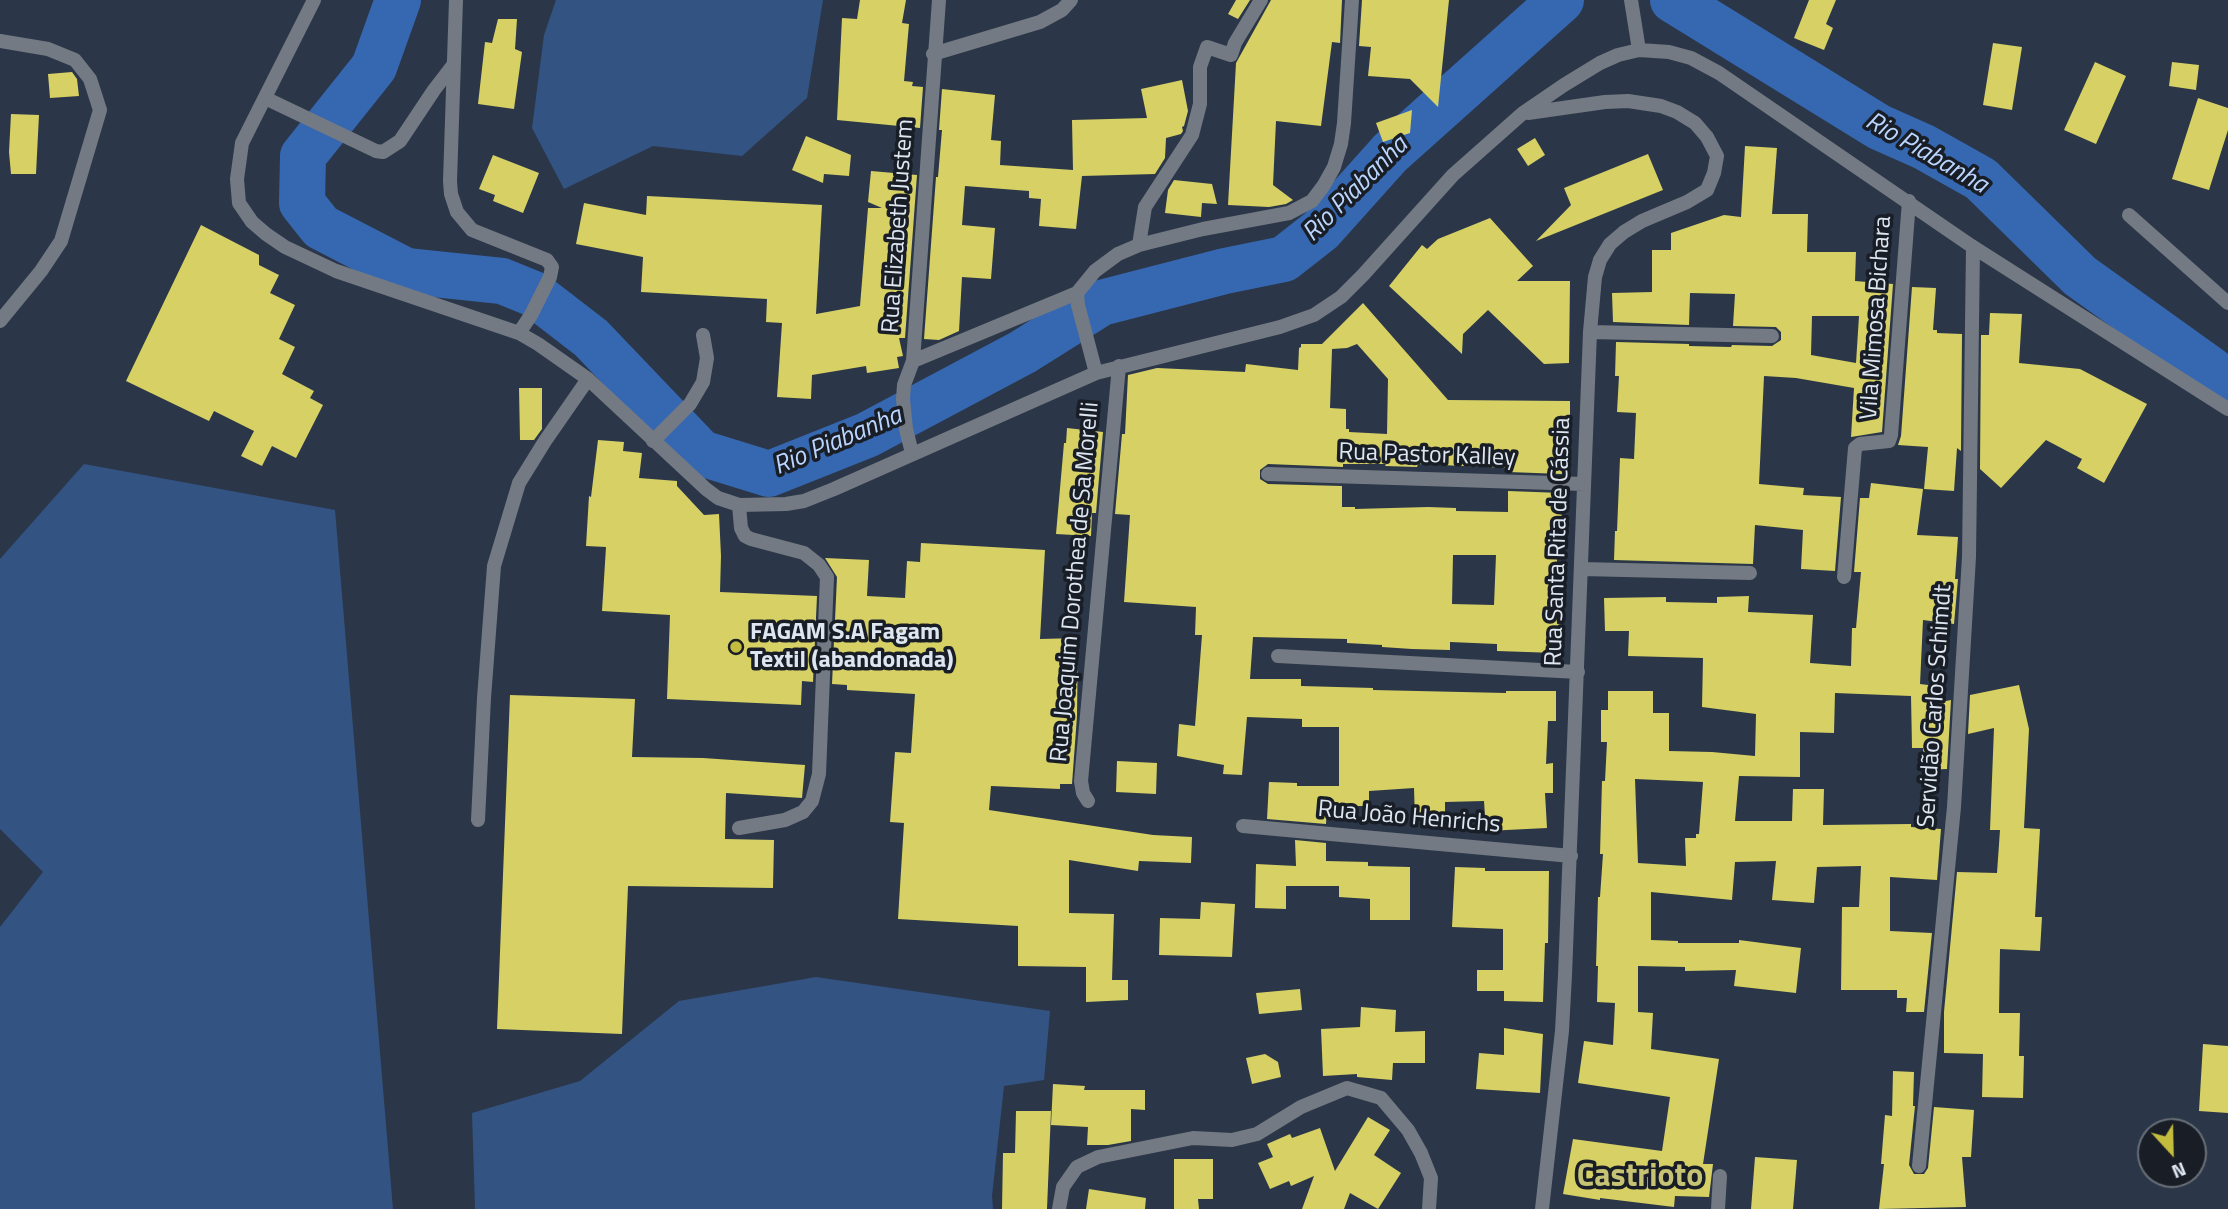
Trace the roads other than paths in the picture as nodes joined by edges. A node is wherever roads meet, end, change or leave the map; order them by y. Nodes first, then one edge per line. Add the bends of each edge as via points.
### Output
1 (314, 0) edge
2 (456, 0) edge
3 (939, 0) edge
4 (1071, 0) edge
5 (1261, 0) edge
6 (1352, 0) edge
7 (1632, 1) edge
8 (0, 41) edge
9 (1639, 50) junction
10 (933, 54) junction
11 (454, 64) junction
12 (265, 97) junction
13 (1523, 113) junction
14 (1909, 201) junction
15 (2129, 215) dead end
16 (1139, 245) junction
17 (1973, 247) junction
18 (1077, 299) junction
19 (2228, 303) edge
20 (0, 321) edge
21 (1590, 332) junction
22 (519, 333) junction
23 (703, 335) dead end
24 (1772, 336) dead end
25 (913, 361) junction
26 (1119, 366) junction
27 (1096, 373) junction
28 (588, 379) junction
29 (2228, 408) edge
30 (653, 440) junction
31 (912, 453) junction
32 (1268, 474) dead end
33 (1584, 484) junction
34 (739, 505) junction
35 (1582, 569) junction
36 (1750, 573) dead end
37 (1844, 577) dead end
38 (1278, 656) dead end
39 (1577, 672) junction
40 (1088, 801) dead end
41 (478, 820) dead end
42 (1243, 826) dead end
43 (739, 828) dead end
44 (1571, 856) junction
45 (1919, 1166) dead end
46 (1720, 1177) dead end
47 (1059, 1209) edge
48 (1429, 1209) edge
49 (1542, 1209) edge
50 (1718, 1209) edge

1 - 12 street
2 - 11 street
3 - 10 street, Rua Elizabeth Justem
4 - 10 street via 1040,22
5 - 16 street via 1231,55 1207,47 1200,67 1200,104 1192,135 1145,206
6 - 16 street via 1341,144 1312,201 1289,213
7 - 9 street
8 - 20 street via 48,49 75,60 90,79 100,110 61,241
9 - 13 street via 1600,63
9 - 14 street via 1670,52 1720,73
10 - 25 street, Rua Elizabeth Justem
11 - 12 street via 400,141 383,152
11 - 22 street via 450,181 457,212 472,230 547,260 552,267
12 - 22 street via 242,143 237,179 239,203 252,222 285,247 336,271
13 - 21 street, Rua Santa Rita de Cássia via 1605,102 1661,106 1695,124 1717,156 1707,190 1642,221 1609,244 1595,277
13 - 26 street via 1453,175 1341,297 1314,315
14 - 17 street
14 - 37 street, Vila Mimosa Bichara via 1891,435 1889,441 1855,448
15 - 19 street
16 - 18 street via 1095,271
17 - 29 street
17 - 45 street, Servidão Carlos Schimdt via 1971,488 1954,807
18 - 25 street
18 - 27 street
21 - 24 street
21 - 33 street, Rua Santa Rita de Cássia
22 - 28 street
23 - 30 street via 707,358 703,382 684,410
25 - 31 street, Rua Elizabeth Justem via 903,399
26 - 27 street
26 - 40 street, Rua Joaquim Dorothea de Sa Morelli via 1081,781
27 - 31 street
28 - 30 street
28 - 41 street via 519,483 494,566
30 - 34 street via 706,489
31 - 34 street via 804,500
32 - 33 street, Rua Pastor Kalley
33 - 35 street, Rua Santa Rita de Cássia
34 - 43 street via 745,536 804,553 827,577 819,774 812,801 803,813 785,820
35 - 36 street
35 - 39 street, Rua Santa Rita de Cássia
38 - 39 street
39 - 44 street, Rua Santa Rita de Cássia
42 - 44 street, Rua João Henrichs
44 - 49 street, Rua Santa Rita de Cássia via 1562,1031
46 - 50 street
47 - 48 street via 1063,1187 1077,1167 1098,1157 1193,1138 1232,1140 1257,1134 1300,1107 1347,1088 1381,1098 1408,1130 1431,1178

